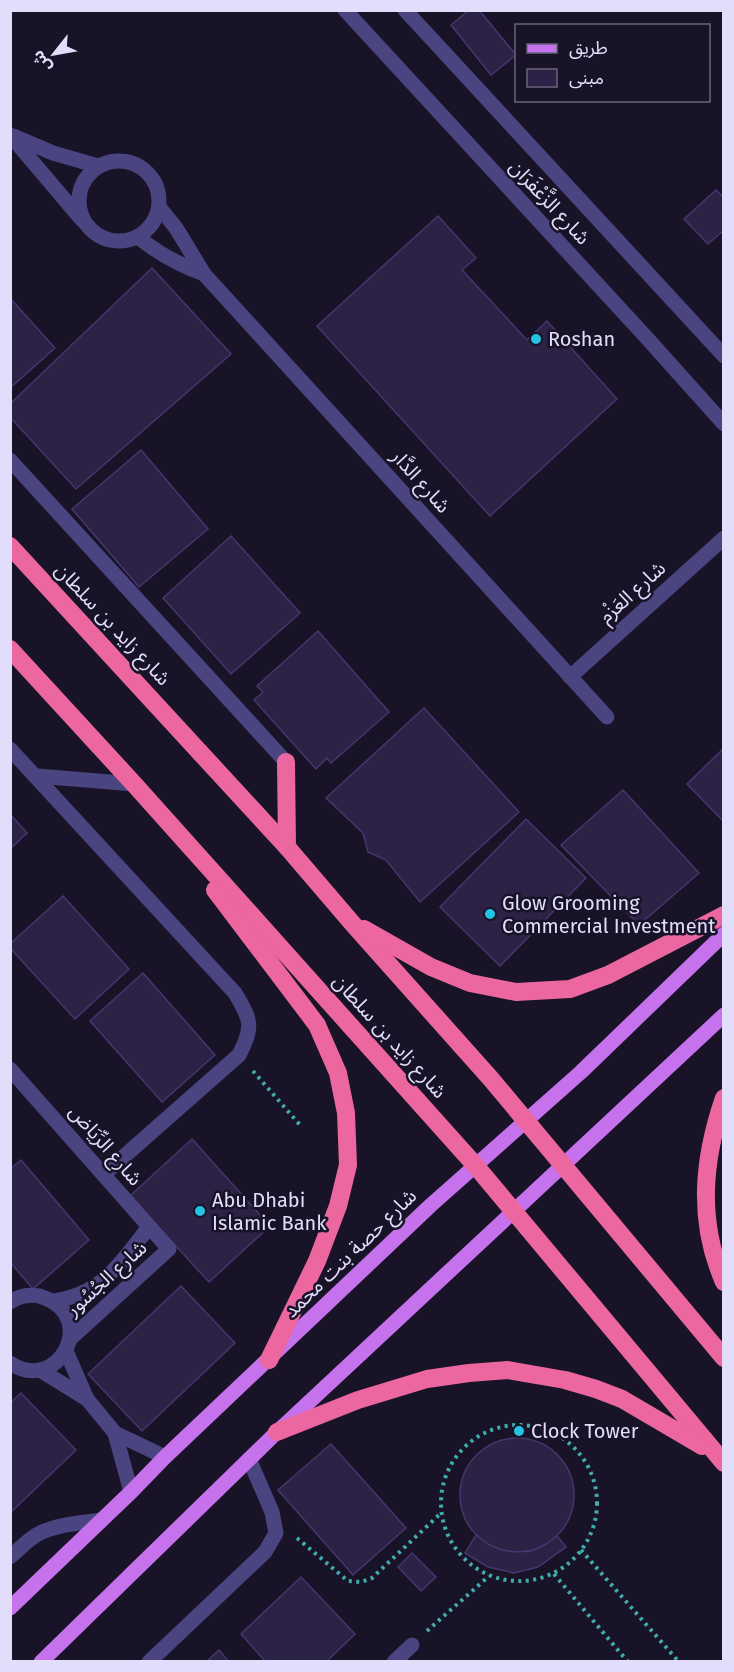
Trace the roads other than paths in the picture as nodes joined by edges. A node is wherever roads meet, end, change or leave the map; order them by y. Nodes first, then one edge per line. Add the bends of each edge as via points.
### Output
1 (345, 10) edge
2 (405, 10) edge
3 (10, 135) edge
4 (98, 166) junction
5 (159, 207) junction
6 (84, 223) junction
7 (138, 237) junction
8 (204, 274) junction
9 (723, 356) edge
10 (723, 424) edge
11 (10, 460) edge
12 (723, 538) edge
13 (10, 546) edge
14 (10, 649) edge
15 (570, 677) junction
16 (607, 717) dead end
17 (10, 749) edge
18 (286, 762) joint
19 (37, 776) junction
20 (134, 784) junction
21 (287, 847) junction
22 (723, 915) edge
23 (352, 923) junction
24 (723, 934) edge
25 (723, 1015) edge
26 (10, 1069) edge
27 (723, 1098) edge
28 (526, 1121) junction
29 (475, 1165) junction
30 (563, 1165) junction
31 (104, 1174) junction
32 (515, 1211) junction
33 (149, 1227) junction
34 (169, 1250) joint
35 (723, 1282) edge
36 (10, 1286) edge
37 (26, 1296) junction
38 (54, 1301) junction
39 (10, 1302) edge
40 (68, 1345) junction
41 (723, 1358) edge
42 (270, 1360) junction
43 (12, 1366) edge
44 (40, 1370) junction
45 (87, 1399) junction
46 (277, 1432) junction
47 (115, 1433) junction
48 (165, 1457) junction
49 (249, 1459) junction
50 (720, 1459) edge
51 (131, 1492) junction
52 (102, 1520) junction
53 (10, 1557) edge
54 (10, 1608) edge
55 (412, 1645) road end
56 (41, 1662) edge
57 (148, 1662) edge
58 (394, 1662) edge

1 - 10 street, شارع الزَّعْفَرَان
2 - 9 street, شارع الزَّعْفَرَان
3 - 4 street
3 - 6 street
4 - 5 street via 111,161 137,165 155,182
4 - 6 street via 81,185 79,205
5 - 7 street via 156,219
5 - 8 street, شارع الدَّار
6 - 7 street via 103,239 114,242
7 - 8 street, شارع الدَّار via 158,254
8 - 15 street, شارع الدَّار
11 - 18 street
12 - 15 street, شارع العَزْم
13 - 21 highway, شارع زايد بن سلطان
14 - 20 highway, شارع زايد بن سلطان
15 - 16 street, شارع الدَّار
17 - 19 street
18 - 21 highway
19 - 20 street
19 - 31 street via 235,993 250,1025 239,1055
20 - 29 highway, شارع زايد بن سلطان
20 - 42 highway via 317,1025 338,1073 346,1113 348,1166 317,1261
21 - 23 highway, شارع زايد بن سلطان
22 - 23 highway via 608,975 570,989 516,992 470,983 431,967
23 - 28 highway, شارع زايد بن سلطان
24 - 28 main road, شارع حصة بنت محمد
25 - 30 main road
26 - 31 street, شارع الرِّيَاض
27 - 35 highway via 709,1151 705,1207 709,1238
28 - 29 main road, شارع حصة بنت محمد
28 - 30 highway, شارع زايد بن سلطان
29 - 32 highway, شارع زايد بن سلطان
29 - 42 main road, شارع حصة بنت محمد
30 - 32 main road
30 - 41 highway, شارع زايد بن سلطان
31 - 33 street, شارع الرِّيَاض
32 - 46 main road
32 - 50 highway, شارع زايد بن سلطان
33 - 34 street, شارع الرِّيَاض
33 - 38 street, شارع الجُسُور via 103,1281 84,1293
34 - 40 street, شارع الجُسُور
36 - 37 street
37 - 38 street
37 - 39 street
38 - 40 street via 67,1317
40 - 44 street, شارع الجُسُور via 60,1360
40 - 45 street
42 - 48 main road, شارع حصة بنت محمد
43 - 44 street
44 - 45 street
45 - 47 street
46 - 49 main road
46 - 50 highway via 358,1400 427,1379 508,1370 565,1380 622,1399
47 - 48 street
47 - 51 street
48 - 51 main road, شارع حصة بنت محمد
49 - 56 main road
49 - 57 street via 272,1512 276,1533 265,1552
51 - 52 main road, شارع حصة بنت محمد
52 - 53 street via 40,1533
52 - 54 main road, شارع حصة بنت محمد
55 - 58 street

